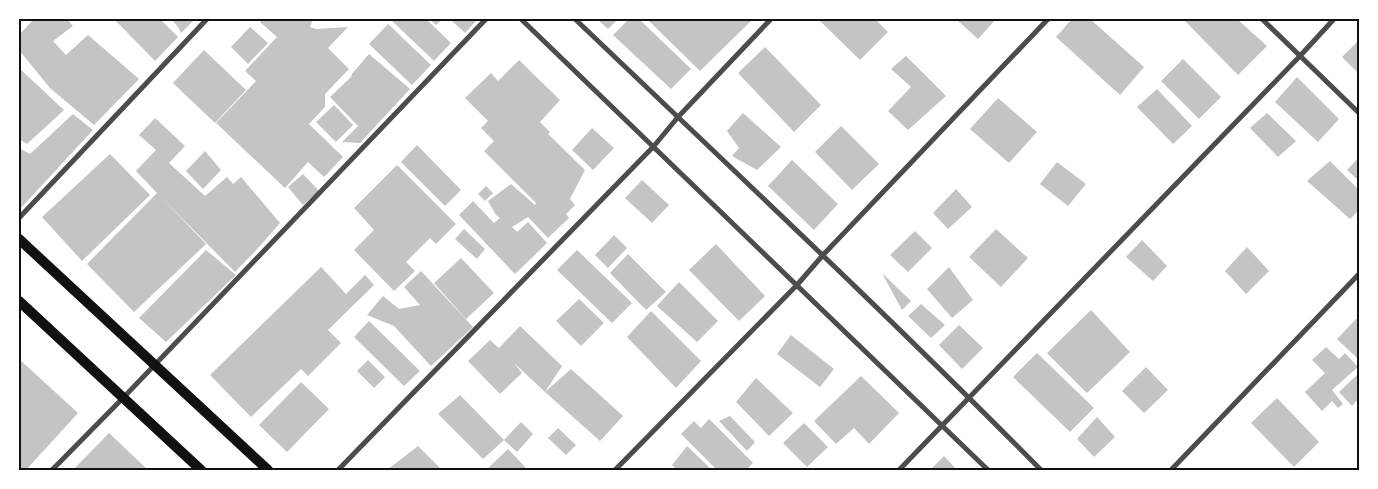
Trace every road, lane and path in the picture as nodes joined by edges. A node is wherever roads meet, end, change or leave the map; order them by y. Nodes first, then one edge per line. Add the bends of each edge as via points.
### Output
1 (207, 19) edge
2 (486, 19) edge
3 (521, 19) edge
4 (575, 19) edge
5 (771, 19) edge
6 (1048, 19) edge
7 (1262, 19) edge
8 (1334, 19) edge
9 (1300, 56) junction
10 (1359, 113) edge
11 (678, 117) junction
12 (654, 146) junction
13 (19, 218) edge
14 (19, 239) edge
15 (823, 255) junction
16 (1359, 274) edge
17 (797, 285) junction
18 (19, 301) edge
19 (154, 364) junction
20 (969, 397) junction
21 (123, 398) junction
22 (943, 426) junction
23 (52, 470) edge
24 (201, 470) edge
25 (268, 470) edge
26 (338, 470) edge
27 (615, 470) edge
28 (899, 470) edge
29 (988, 470) edge
30 (1040, 470) edge
31 (1171, 470) edge

1 - 13 street
2 - 19 street
3 - 12 street
4 - 11 street
5 - 11 street
6 - 15 street
7 - 9 street
8 - 9 street
9 - 10 street
9 - 20 street
11 - 12 street
11 - 15 street
12 - 17 street
12 - 26 street
14 - 19 main road
15 - 17 street
15 - 20 street
16 - 31 street
17 - 22 street
17 - 27 street
18 - 21 main road
19 - 21 street
19 - 25 main road
20 - 22 street
20 - 30 street
21 - 23 street
21 - 24 main road
22 - 28 street
22 - 29 street

